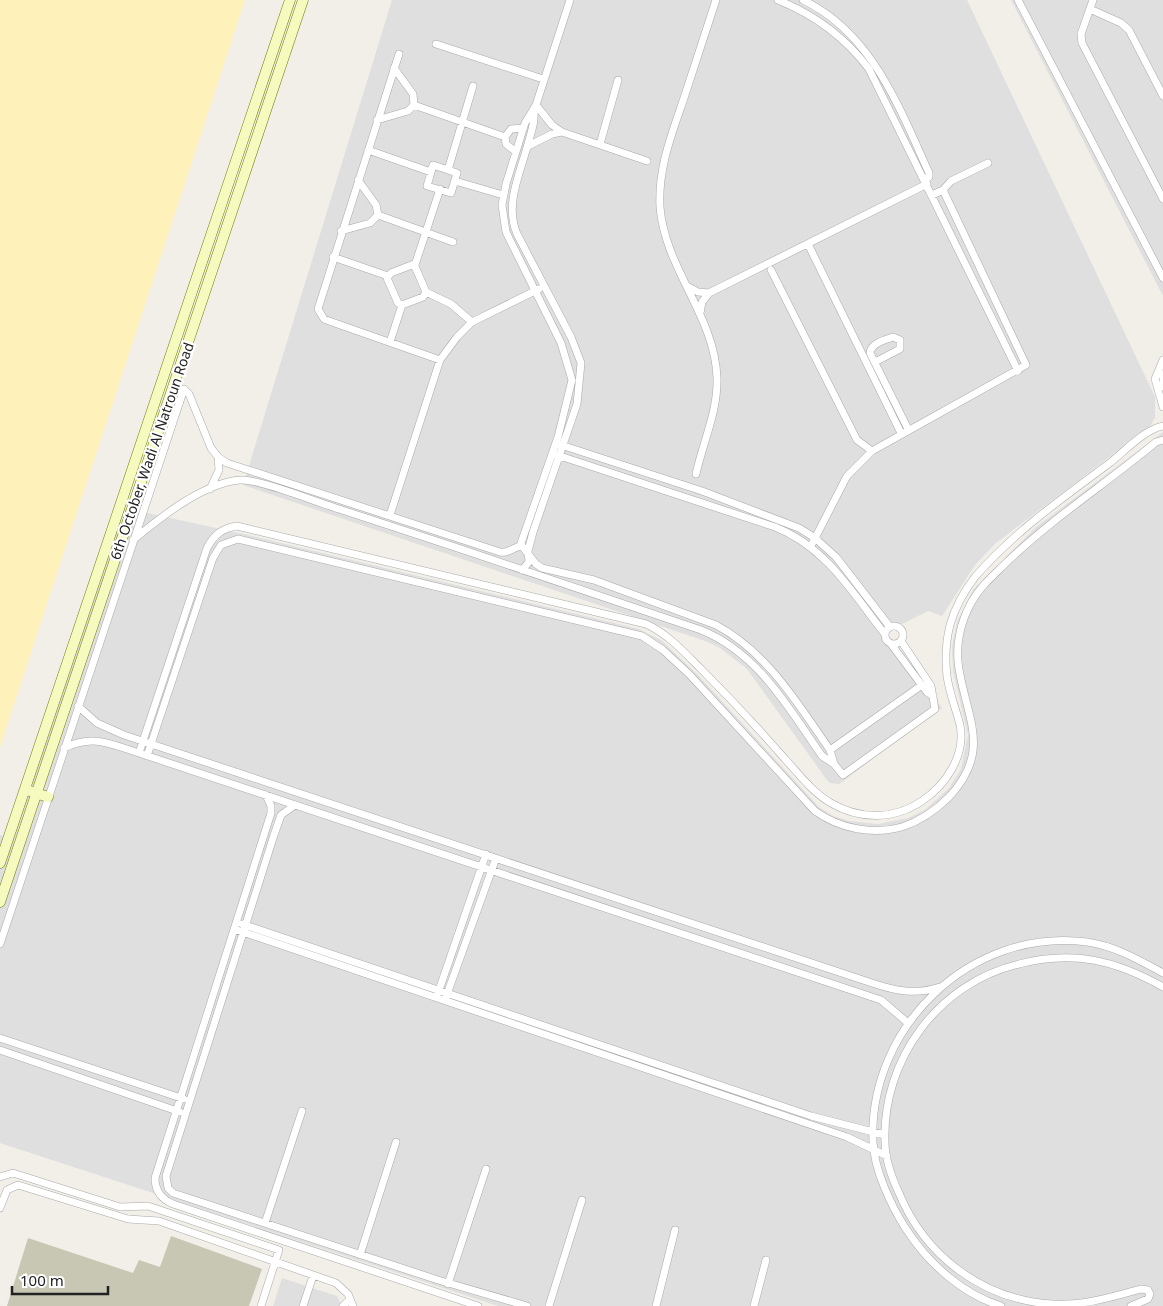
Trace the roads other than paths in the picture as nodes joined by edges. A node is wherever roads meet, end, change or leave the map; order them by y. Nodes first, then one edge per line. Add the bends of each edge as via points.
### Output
1 (290, 0) edge
2 (303, 0) edge
3 (570, 0) edge
4 (716, 0) edge
5 (778, 0) edge
6 (803, 0) edge
7 (1018, 0) edge
8 (1094, 0) edge
9 (1090, 10) junction
10 (436, 44) dead end
11 (399, 54) dead end
12 (394, 68) junction
13 (543, 79) junction
14 (618, 80) dead end
15 (473, 86) dead end
16 (1163, 96) edge
17 (414, 105) junction
18 (535, 107) junction
19 (377, 120) junction
20 (463, 121) junction
21 (523, 128) junction
22 (562, 132) junction
23 (505, 136) junction
24 (600, 144) junction
25 (528, 146) junction
26 (368, 150) junction
27 (516, 152) junction
28 (647, 161) dead end
29 (988, 163) dead end
30 (448, 170) junction
31 (431, 172) junction
32 (358, 180) junction
33 (455, 181) junction
34 (926, 181) junction
35 (440, 189) junction
36 (943, 190) junction
37 (503, 195) junction
38 (932, 195) junction
39 (1163, 199) edge
40 (378, 215) junction
41 (341, 231) junction
42 (426, 233) junction
43 (453, 242) dead end
44 (808, 244) junction
45 (333, 257) junction
46 (416, 265) junction
47 (772, 270) dead end
48 (388, 276) junction
49 (1163, 278) edge
50 (687, 286) junction
51 (545, 287) junction
52 (536, 291) junction
53 (426, 292) junction
54 (708, 293) junction
55 (402, 305) junction
56 (700, 313) junction
57 (472, 322) junction
58 (390, 342) junction
59 (440, 360) junction
60 (875, 362) junction
61 (1162, 368) edge
62 (1018, 371) junction
63 (1163, 387) edge
64 (1163, 407) edge
65 (1163, 426) edge
66 (905, 431) junction
67 (1163, 440) edge
68 (559, 444) junction
69 (872, 451) junction
70 (556, 454) junction
71 (218, 457) junction
72 (258, 472) junction
73 (696, 474) dead end
74 (277, 478) junction
75 (254, 482) junction
76 (684, 485) junction
77 (273, 488) junction
78 (210, 489) junction
79 (309, 489) junction
80 (322, 493) junction
81 (681, 496) junction
82 (306, 499) junction
83 (319, 503) junction
84 (390, 515) junction
85 (1032, 522) junction
86 (525, 530) junction
87 (533, 532) junction
88 (1021, 532) junction
89 (1040, 532) junction
90 (452, 536) junction
91 (815, 538) junction
92 (132, 541) junction
93 (1029, 542) junction
94 (450, 546) junction
95 (520, 546) junction
96 (811, 546) junction
97 (528, 551) junction
98 (522, 570) junction
99 (565, 574) junction
100 (563, 583) junction
101 (540, 598) junction
102 (537, 610) junction
103 (890, 627) junction
104 (884, 634) junction
105 (901, 641) junction
106 (891, 644) junction
107 (922, 685) junction
108 (933, 696) junction
109 (78, 706) junction
110 (806, 716) junction
111 (798, 721) junction
112 (124, 735) junction
113 (143, 741) junction
114 (151, 744) junction
115 (121, 747) junction
116 (64, 748) junction
117 (830, 750) junction
118 (139, 753) junction
119 (147, 756) junction
120 (834, 764) junction
121 (24, 790) junction
122 (36, 793) junction
123 (266, 795) junction
124 (48, 797) junction
125 (295, 804) junction
126 (486, 854) junction
127 (496, 858) junction
128 (0, 863) edge
129 (482, 867) junction
130 (491, 870) junction
131 (0, 902) edge
132 (235, 926) junction
133 (245, 929) junction
134 (0, 944) edge
135 (1161, 972) edge
136 (1154, 982) junction
137 (940, 987) junction
138 (1163, 987) edge
139 (890, 989) junction
140 (438, 994) junction
141 (446, 997) junction
142 (887, 1002) junction
143 (908, 1023) junction
144 (0, 1038) edge
145 (14, 1043) junction
146 (0, 1050) edge
147 (11, 1054) junction
148 (885, 1066) junction
149 (897, 1071) junction
150 (110, 1074) junction
151 (106, 1087) junction
152 (181, 1098) junction
153 (189, 1102) junction
154 (176, 1111) junction
155 (302, 1111) dead end
156 (185, 1114) junction
157 (873, 1132) junction
158 (885, 1135) junction
159 (396, 1142) dead end
160 (874, 1152) junction
161 (887, 1156) junction
162 (486, 1169) dead end
163 (7, 1173) junction
164 (0, 1177) edge
165 (12, 1186) junction
166 (582, 1200) dead end
167 (0, 1208) edge
168 (264, 1223) junction
169 (675, 1230) dead end
170 (253, 1241) junction
171 (248, 1253) junction
172 (360, 1255) junction
173 (766, 1260) dead end
174 (274, 1263) junction
175 (313, 1276) junction
176 (448, 1284) junction
177 (996, 1292) junction
178 (352, 1302) edge
179 (510, 1303) edge
180 (991, 1303) junction
181 (1097, 1303) edge
182 (1081, 1305) edge
183 (260, 1306) edge
184 (303, 1306) edge
185 (343, 1306) edge
186 (478, 1306) edge
187 (526, 1306) edge
188 (548, 1306) edge
189 (656, 1306) edge
190 (754, 1306) edge
191 (1001, 1306) edge
192 (1131, 1306) edge

1 - 121 street, 6th October, Wadi Al Natroun Road
2 - 122 street, 6th October, Wadi Al Natroun Road
3 - 13 street
4 - 50 street via 668,141 660,184 664,233
5 - 34 street via 819,20 860,57
6 - 34 street via 847,30 876,63 929,173
7 - 49 street
8 - 9 street
9 - 16 street via 1121,23 1129,30
9 - 39 street via 1081,34 1082,43
10 - 13 street
11 - 12 street
12 - 17 street via 413,94
12 - 19 street
13 - 18 street
14 - 24 street
15 - 20 street
17 - 19 street via 408,112
17 - 20 street
18 - 21 street
18 - 22 street
18 - 25 street
19 - 26 street
20 - 23 street
20 - 30 street
21 - 23 street via 512,129
21 - 27 street
22 - 24 street
22 - 25 street
23 - 27 street via 506,144
24 - 28 street
25 - 51 street via 515,187 511,213 517,234
26 - 31 street
26 - 32 street
27 - 37 street
29 - 36 street via 949,182
30 - 31 street via 433,166
30 - 33 street via 457,173
31 - 35 street via 427,186
32 - 40 street via 376,205
32 - 41 street
33 - 35 street via 451,193
33 - 37 street
34 - 38 street
34 - 44 street
35 - 42 street
36 - 38 street
36 - 62 street via 1026,366
37 - 52 street via 502,214 506,232
38 - 62 street
40 - 41 street via 370,224
40 - 42 street
41 - 45 street
42 - 43 street
42 - 46 street
44 - 54 street
44 - 66 street
45 - 48 street
45 - 58 street via 318,303 320,314 329,321
46 - 48 street
46 - 53 street
47 - 69 street via 857,440
48 - 55 street via 398,304
50 - 54 street
50 - 56 street
51 - 52 street
51 - 68 street via 581,363 577,404
52 - 57 street
52 - 68 street via 572,372 570,398
53 - 55 street via 423,297
53 - 57 street via 451,304
54 - 56 street
55 - 58 street
56 - 73 street via 712,344 717,380 714,413
57 - 59 street
58 - 59 street
59 - 84 street
60 - 60 street via 870,353 872,346 893,337 900,340 900,349
60 - 66 street
61 - 63 street
61 - 64 street via 1155,379
62 - 66 street
65 - 85 street via 1135,443
66 - 69 street
67 - 89 street via 1156,442
68 - 70 street
68 - 76 street
69 - 91 street via 847,476
70 - 81 street
70 - 86 street
70 - 87 street
71 - 72 street
71 - 78 street via 218,470
71 - 92 street via 184,389
72 - 74 street
72 - 75 street
74 - 77 street
74 - 79 street
75 - 77 street
75 - 78 street via 239,480
76 - 81 street
76 - 91 street via 791,524
77 - 82 street
78 - 92 street via 170,510
79 - 80 street
79 - 82 street
80 - 83 street
80 - 84 street
81 - 96 street via 775,527
82 - 83 street
83 - 94 street
84 - 90 street
85 - 88 street
85 - 89 street
86 - 87 street
86 - 95 street
87 - 97 street
88 - 93 street
88 - 101 street via 974,578 950,625 946,646 947,677 961,738 954,765 944,782 922,801 888,815 854,813 839,808 820,795 664,634 646,624
89 - 93 street
90 - 94 street
90 - 95 street via 503,553
91 - 96 street
91 - 103 street via 842,564
92 - 109 street
93 - 102 street via 984,584 971,603 962,626 958,647 959,670 974,735 966,771 953,792 929,814 910,824 890,829 848,827 815,811 689,674 651,641 637,634
94 - 98 street
95 - 97 street
96 - 104 street via 836,570
97 - 98 street via 529,562
97 - 99 street via 538,566
98 - 100 street
99 - 100 street
99 - 110 street via 594,580 728,631 760,656
100 - 111 street via 722,640 753,662
101 - 102 street
101 - 113 street via 249,528 229,528 216,535 207,548
102 - 114 street via 246,540 226,542 217,549 213,558
103 - 104 street
103 - 105 street via 902,630
104 - 106 street
105 - 106 street
105 - 108 street via 929,683
106 - 107 street
107 - 108 street
107 - 117 street
108 - 120 street via 936,707 933,713 848,773 841,774
109 - 112 street via 97,723
109 - 116 street
110 - 111 street
110 - 117 street
111 - 120 street via 822,756
112 - 113 street
112 - 115 street
113 - 114 street
113 - 118 street
114 - 119 street
114 - 126 street
115 - 116 street via 94,740
115 - 118 street
116 - 124 street
117 - 120 street
118 - 119 street
119 - 123 street
121 - 122 street
121 - 128 street, 6th October, Wadi Al Natroun Road
122 - 124 street
122 - 131 street, 6th October, Wadi Al Natroun Road
123 - 125 street
123 - 132 street via 270,813
124 - 134 street
125 - 129 street
125 - 133 street via 281,815
126 - 127 street
126 - 129 street
127 - 130 street
127 - 139 street
129 - 130 street
129 - 140 street
130 - 141 street
130 - 142 street
132 - 133 street
132 - 152 street
133 - 140 street
133 - 153 street
135 - 136 street
135 - 137 street via 1122,952 1086,942 1053,941 1016,948 981,960
136 - 138 street
136 - 149 street via 1119,965 1087,958 1053,957 1008,966 986,974 956,992 915,1036
137 - 139 street via 917,992
137 - 143 street
139 - 142 street
140 - 141 street
141 - 157 street via 811,1116
141 - 160 street via 847,1137
142 - 143 street
143 - 148 street
144 - 145 street
145 - 147 street
145 - 150 street
146 - 147 street
147 - 151 street
148 - 149 street
148 - 157 street via 877,1095
149 - 158 street via 887,1106
150 - 151 street
150 - 152 street
151 - 154 street
152 - 153 street
152 - 154 street
153 - 156 street
154 - 156 street
154 - 186 street via 155,1178 159,1194 169,1203
155 - 168 street
156 - 168 street via 166,1176 168,1188 173,1193
157 - 158 street
157 - 160 street
158 - 161 street
159 - 172 street
160 - 161 street
160 - 180 street via 890,1200 914,1242 946,1275
161 - 177 street via 904,1204 932,1246 964,1274
162 - 176 street
163 - 164 street
163 - 165 street
163 - 170 street via 120,1206 148,1206
165 - 167 street via 5,1193
165 - 171 street via 21,1185 128,1219 159,1221
166 - 188 street
168 - 172 street
169 - 189 street
170 - 171 street
170 - 174 street via 279,1250
171 - 174 street
172 - 176 street
173 - 190 street
174 - 175 street
174 - 183 street
175 - 178 street via 336,1283
175 - 184 street
176 - 179 street
177 - 180 street
177 - 182 street via 1024,1300
178 - 185 street
179 - 187 street
180 - 191 street
181 - 182 street
181 - 192 street via 1141,1288 1148,1290 1148,1299

